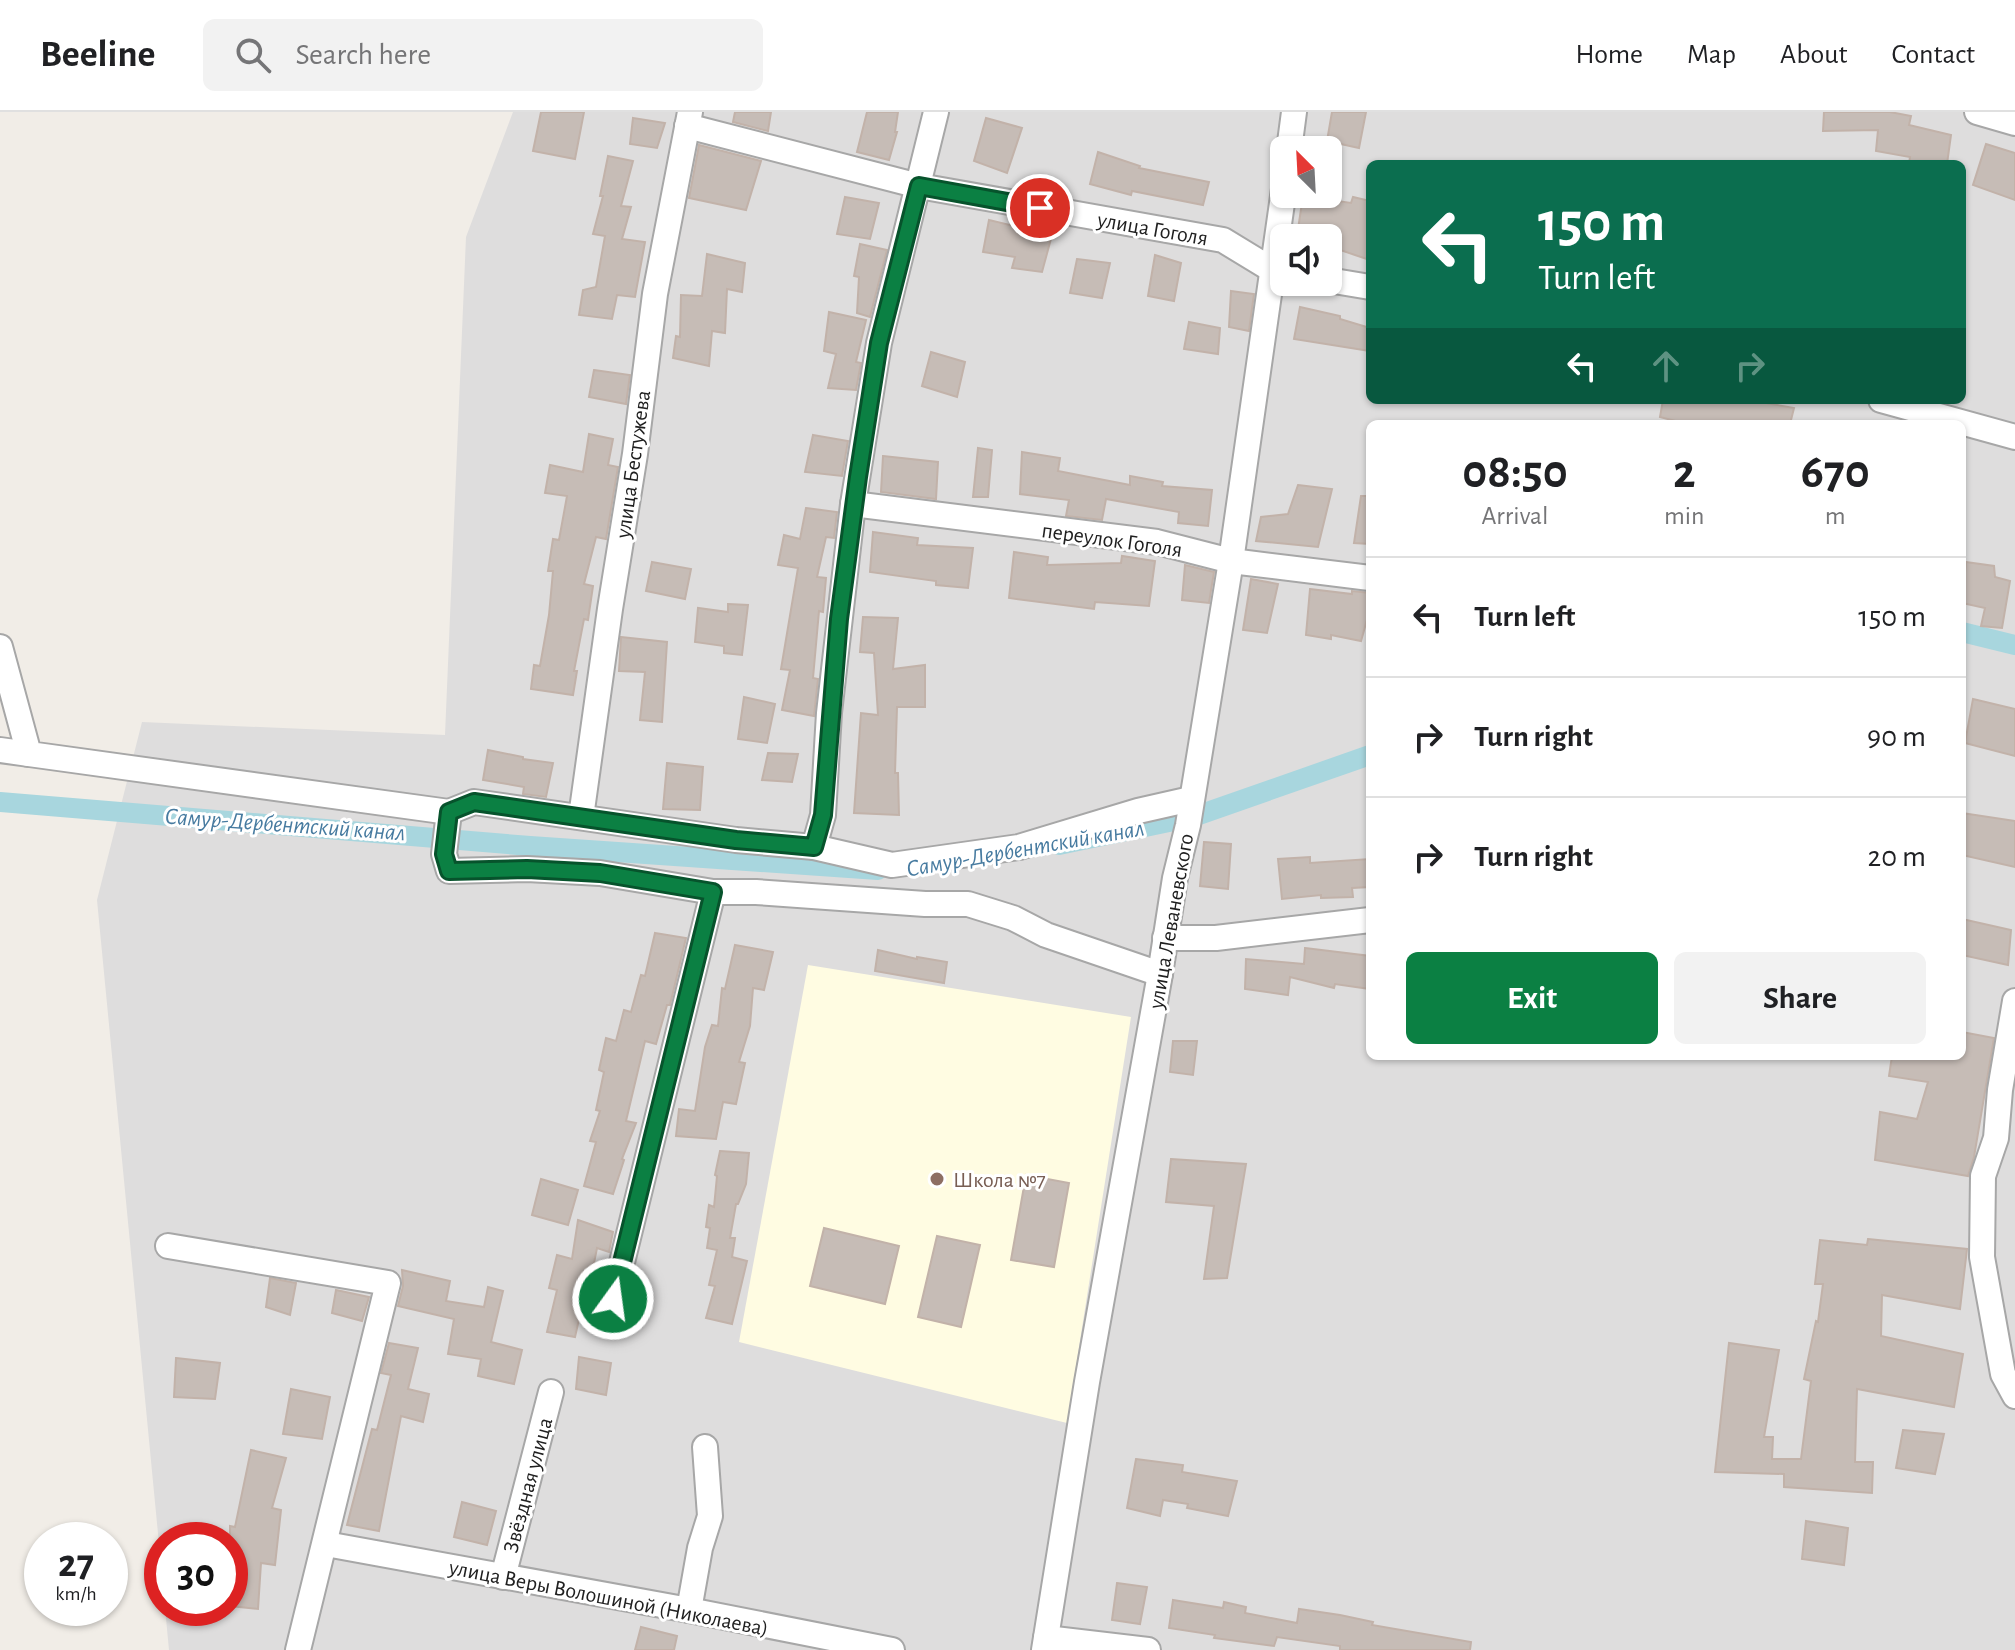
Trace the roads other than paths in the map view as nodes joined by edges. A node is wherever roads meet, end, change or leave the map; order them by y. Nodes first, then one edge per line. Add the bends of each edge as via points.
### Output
1 (936, 112) edge
2 (1294, 112) edge
3 (1977, 112) edge
4 (689, 119) edge
5 (2015, 123) edge
6 (1291, 136) edge
7 (919, 186) junction
8 (1270, 267) edge
9 (1342, 282) edge
10 (1366, 286) edge
11 (1275, 296) edge
12 (1895, 404) edge
13 (1953, 420) edge
14 (1966, 423) edge
15 (2015, 437) edge
16 (853, 504) junction
17 (1231, 561) junction
18 (1366, 578) edge
19 (0, 647) edge
20 (0, 750) edge
21 (29, 754) junction
22 (1190, 811) junction
23 (581, 817) junction
24 (449, 818) junction
25 (814, 847) junction
26 (713, 892) junction
27 (1366, 920) edge
28 (1165, 938) junction
29 (1160, 974) junction
30 (2015, 1001) edge
31 (168, 1246) dead end
32 (613, 1299) dead end
33 (551, 1392) dead end
34 (2015, 1396) edge
35 (705, 1447) dead end
36 (326, 1544) junction
37 (503, 1577) junction
38 (689, 1610) junction
39 (1045, 1644) edge
40 (842, 1646) edge
41 (298, 1650) edge
42 (892, 1650) edge
43 (1148, 1650) edge

1 - 7 street
2 - 6 street
3 - 5 street
4 - 7 street, улица Гоголя
4 - 23 street, улица Бестужева via 655,294
7 - 8 street, улица Гоголя via 1223,240
7 - 16 street via 879,343
9 - 10 street
11 - 17 street, улица Леваневского
12 - 13 street
14 - 15 street
16 - 17 street, переулок Гоголя via 1157,542
16 - 25 street via 823,815
17 - 18 street, переулок Гоголя
17 - 22 street, улица Леваневского
19 - 21 street
20 - 21 street
21 - 24 street
22 - 25 street via 1138,811 1019,847 892,865
22 - 28 street, улица Леваневского
23 - 24 street via 474,802
23 - 25 street
24 - 26 street via 444,854 449,871 600,873
26 - 29 street via 968,904
26 - 32 street
27 - 28 street via 1216,938
28 - 29 street, улица Леваневского
29 - 39 street, улица Леваневского
30 - 34 street via 1996,1138 1983,1176 1982,1257 2003,1374
31 - 36 street via 388,1283
33 - 37 street, Звёздная улица
35 - 38 street via 710,1516
36 - 37 street, улица Веры Волошиной (Николаева)
36 - 41 street
37 - 38 street, улица Веры Волошиной (Николаева)
38 - 40 street, улица Веры Волошиной (Николаева)
39 - 43 street
40 - 42 street, улица Веры Волошиной (Николаева)

